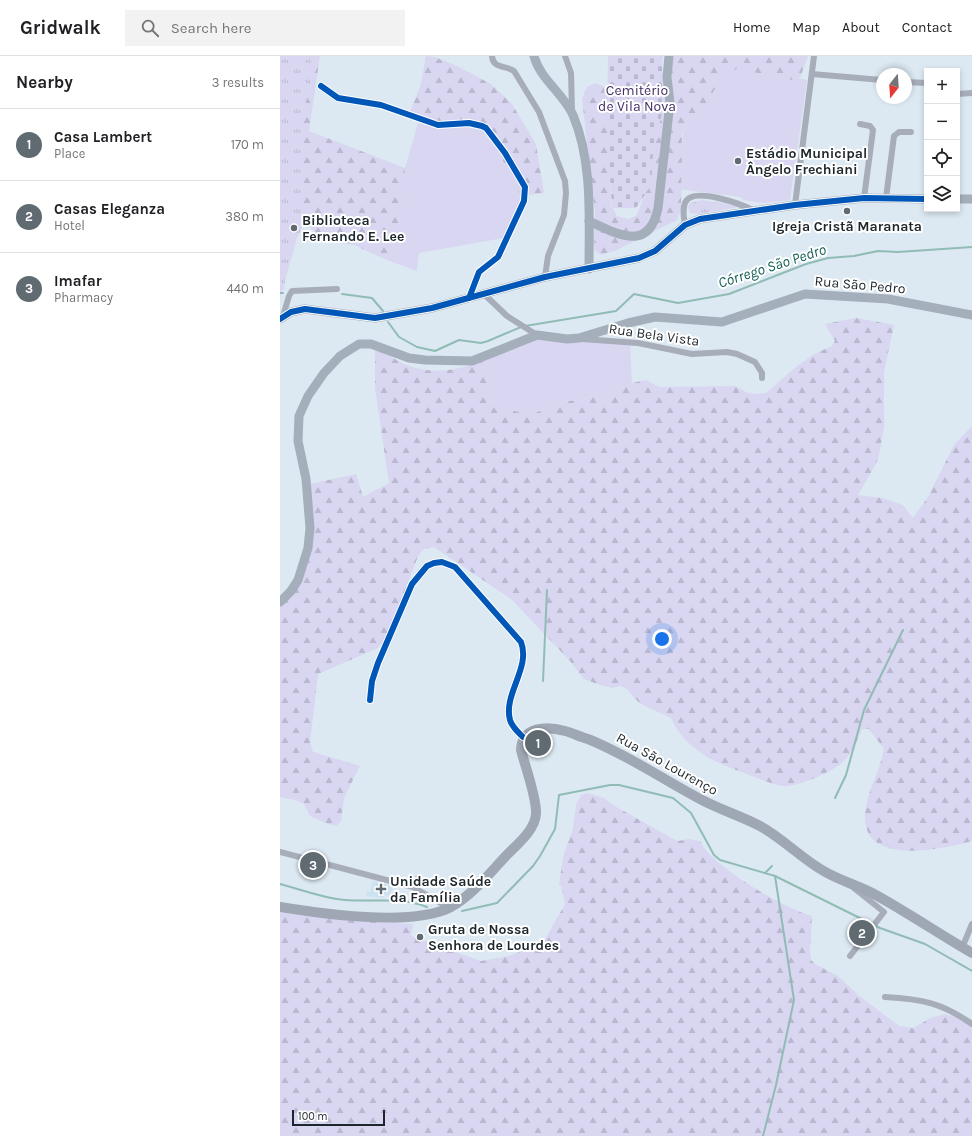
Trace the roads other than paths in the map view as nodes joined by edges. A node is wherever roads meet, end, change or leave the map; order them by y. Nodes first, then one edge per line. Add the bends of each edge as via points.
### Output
1 (492, 56) edge
2 (534, 56) edge
3 (565, 56) edge
4 (669, 56) edge
5 (814, 56) edge
6 (812, 74) junction
7 (876, 79) edge
8 (912, 83) edge
9 (924, 84) edge
10 (321, 86) dead end
11 (972, 93) edge
12 (960, 94) edge
13 (572, 114) junction
14 (860, 124) dead end
15 (911, 132) dead end
16 (864, 198) junction
17 (886, 198) junction
18 (924, 199) edge
19 (960, 199) edge
20 (972, 199) edge
21 (795, 205) junction
22 (755, 211) junction
23 (589, 221) junction
24 (685, 225) junction
25 (589, 268) junction
26 (545, 277) junction
27 (337, 289) dead end
28 (484, 295) junction
29 (469, 298) junction
30 (972, 316) edge
31 (281, 318) edge
32 (537, 335) junction
33 (579, 338) junction
34 (762, 378) dead end
35 (280, 602) edge
36 (370, 700) dead end
37 (523, 737) junction
38 (280, 852) edge
39 (418, 878) dead end
40 (842, 881) junction
41 (413, 887) junction
42 (280, 907) edge
43 (449, 908) junction
44 (972, 924) edge
45 (962, 948) junction
46 (972, 953) edge
47 (850, 956) dead end
48 (885, 997) dead end
49 (972, 1024) edge

1 - 26 street via 496,65 514,71 539,112 565,181 564,215 549,252
2 - 13 street via 546,78
3 - 13 street via 571,73
4 - 23 street via 667,77 670,103 658,208 653,224 646,232 635,238 619,235
5 - 6 street
6 - 7 street
6 - 21 street
8 - 9 street
10 - 29 street via 338,98 381,105 438,124 482,126 505,153 525,187 524,201 498,258 477,275
11 - 12 street
13 - 23 street via 585,160
14 - 16 street via 870,126 873,130
15 - 17 street via 899,132 894,136
16 - 17 street
16 - 21 street
17 - 18 street
19 - 20 street
21 - 22 street
22 - 24 street via 700,219
22 - 24 street via 727,200 691,197 683,209
23 - 25 street
24 - 25 street via 647,255
25 - 26 street
26 - 28 street
27 - 31 street via 292,291
28 - 29 street
28 - 32 street via 519,324
29 - 31 street via 432,308 375,318 312,308 298,310
30 - 33 street, Rua São Pedro via 888,299 805,294 722,322 655,317
32 - 33 street, Rua São Pedro
32 - 35 street via 495,354 472,361 409,358 371,344 364,344 347,350 334,362 314,386 299,416 298,441 306,479 310,528 308,548 298,580
33 - 34 street, Rua Bela Vista via 638,343 692,354 737,354 755,362 762,373
36 - 37 street via 372,681 378,663 412,584 427,566 446,563 455,566 520,642 522,658 509,710 514,728
37 - 40 main road, Rua São Lourenço via 536,729 547,728 565,731 612,749 703,801 762,827
37 - 43 main road via 521,750 536,807 534,823 516,846 466,897
38 - 41 street
39 - 41 street
40 - 45 main road, Rua São Lourenço via 872,893 909,913
40 - 47 street via 882,910 883,914
41 - 43 street
42 - 43 main road via 392,917 423,915
44 - 45 street
45 - 46 main road, Rua São Lourenço
48 - 49 street via 916,999 934,1004 954,1011

